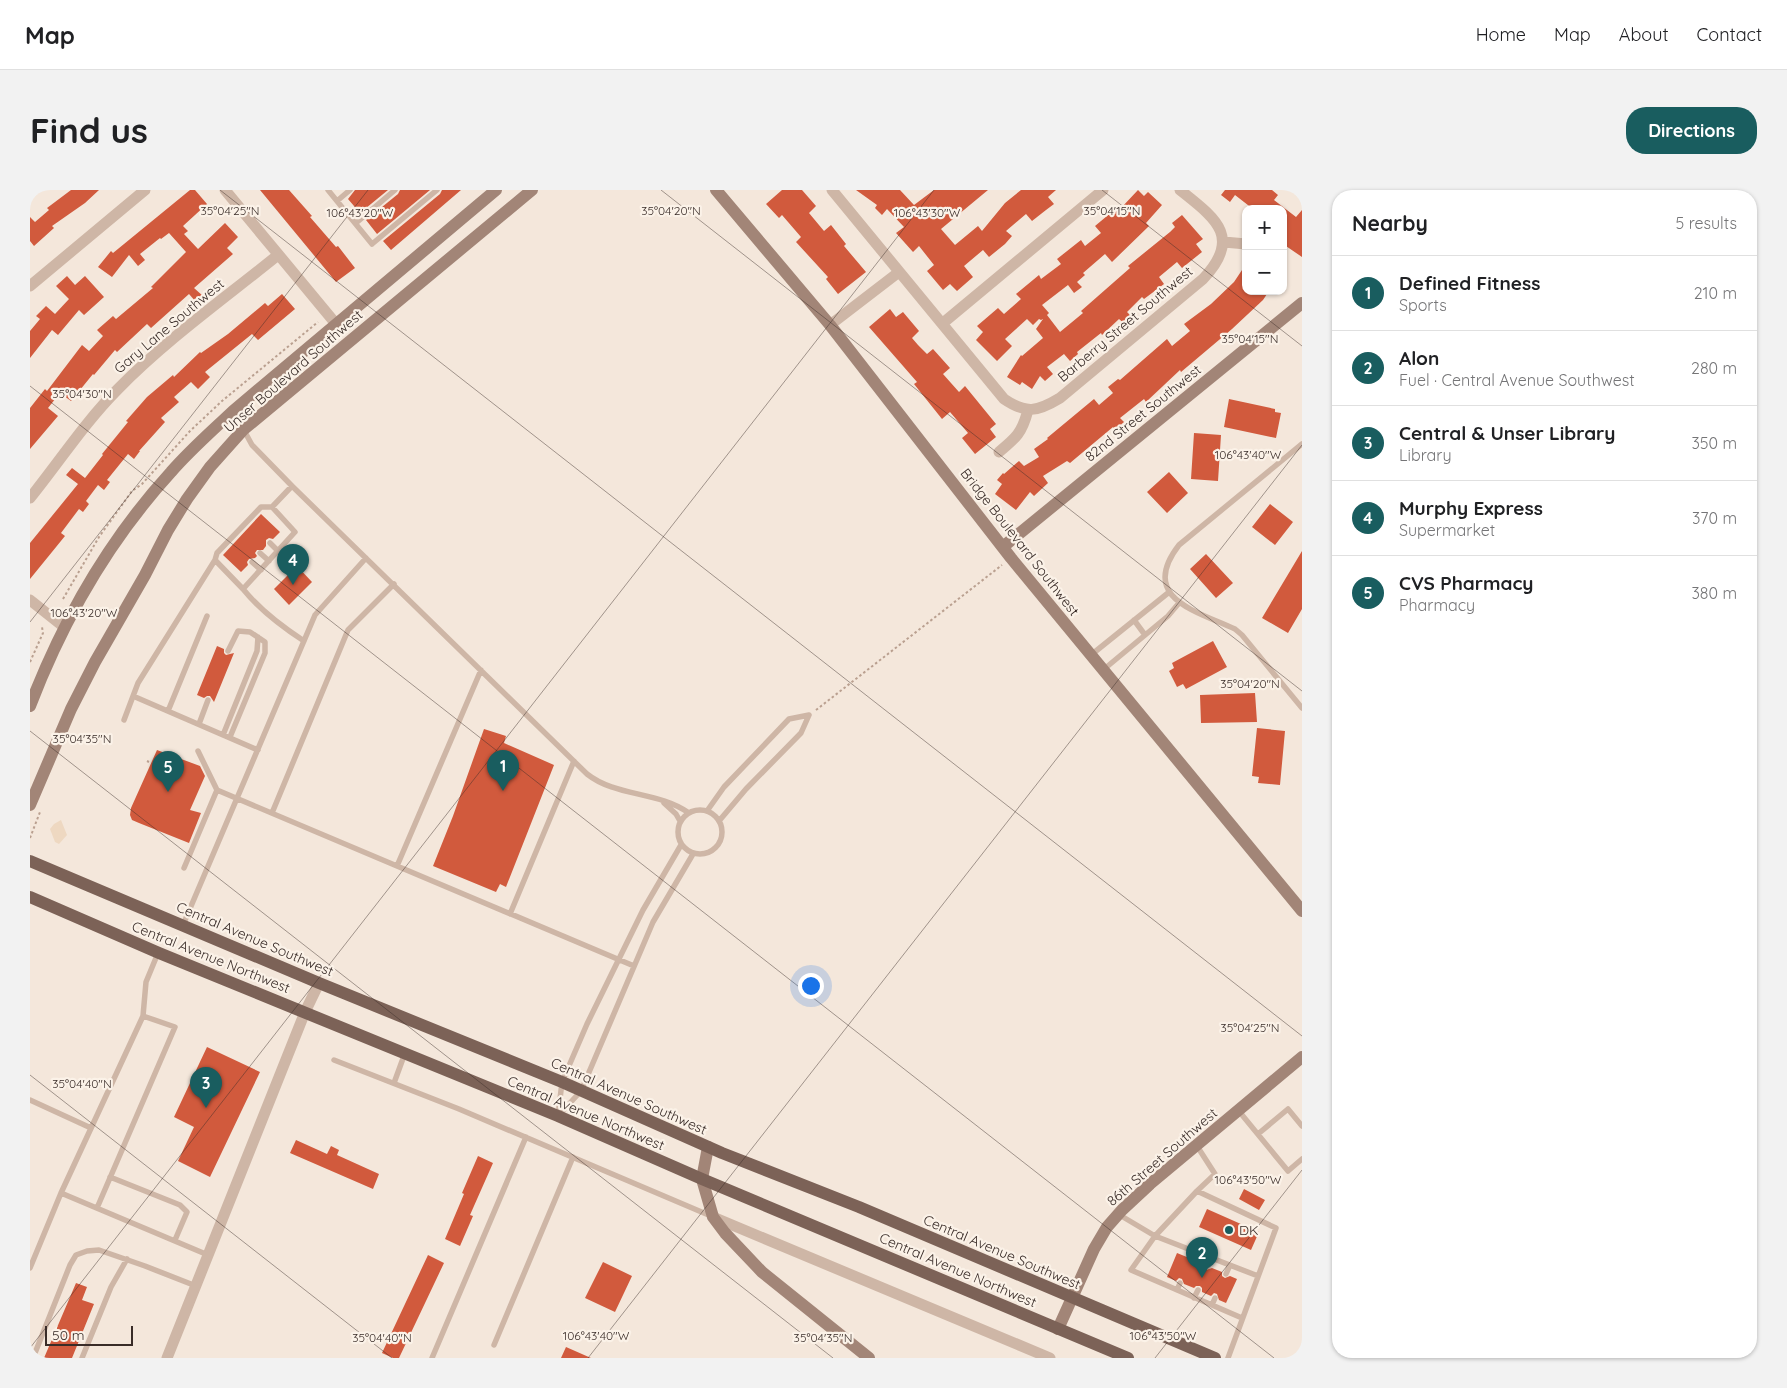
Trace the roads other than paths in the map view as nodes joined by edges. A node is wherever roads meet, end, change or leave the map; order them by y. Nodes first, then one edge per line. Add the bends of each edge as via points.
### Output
1 (145, 190) edge
2 (225, 190) edge
3 (328, 190) edge
4 (350, 190) edge
5 (395, 190) edge
6 (436, 190) edge
7 (496, 190) edge
8 (532, 190) edge
9 (716, 190) edge
10 (832, 190) edge
11 (1103, 190) edge
12 (1180, 190) edge
13 (337, 201) junction
14 (356, 223) junction
15 (1224, 242) junction
16 (1242, 244) edge
17 (278, 254) junction
18 (899, 272) junction
19 (30, 286) edge
20 (1302, 303) edge
21 (943, 323) junction
22 (336, 324) junction
23 (830, 325) junction
24 (1028, 410) junction
25 (233, 411) junction
26 (244, 430) junction
27 (1302, 444) edge
28 (999, 452) dead end
29 (292, 486) junction
30 (30, 498) edge
31 (272, 507) junction
32 (270, 543) dead end
33 (1004, 546) junction
34 (278, 551) junction
35 (260, 553) dead end
36 (366, 558) junction
37 (215, 560) junction
38 (269, 561) junction
39 (252, 562) dead end
40 (261, 570) junction
41 (394, 584) junction
42 (243, 588) junction
43 (1168, 593) junction
44 (30, 600) edge
45 (1179, 603) junction
46 (207, 616) dead end
47 (1134, 620) junction
48 (64, 627) junction
49 (1145, 635) junction
50 (258, 637) junction
51 (304, 641) junction
52 (228, 651) dead end
53 (1090, 655) junction
54 (481, 670) junction
55 (1103, 670) junction
56 (133, 696) junction
57 (208, 700) dead end
58 (30, 706) edge
59 (1302, 708) edge
60 (168, 711) junction
61 (124, 720) dead end
62 (199, 724) junction
63 (223, 735) junction
64 (230, 737) junction
65 (258, 750) junction
66 (198, 751) dead end
67 (574, 761) junction
68 (217, 790) junction
69 (237, 799) junction
70 (660, 800) junction
71 (30, 805) edge
72 (707, 811) junction
73 (688, 813) junction
74 (272, 814) junction
75 (680, 821) junction
76 (719, 822) junction
77 (682, 845) junction
78 (693, 854) junction
79 (30, 861) edge
80 (397, 866) junction
81 (184, 868) dead end
82 (30, 897) edge
83 (45, 903) junction
84 (30, 905) edge
85 (1302, 911) edge
86 (510, 914) junction
87 (183, 925) junction
88 (159, 952) junction
89 (618, 959) junction
90 (634, 966) junction
91 (319, 983) junction
92 (305, 1012) junction
93 (143, 1016) junction
94 (405, 1053) junction
95 (1302, 1057) edge
96 (334, 1060) dead end
97 (562, 1082) junction
98 (394, 1083) junction
99 (581, 1091) junction
100 (30, 1100) edge
101 (1238, 1110) junction
102 (558, 1116) junction
103 (1302, 1126) edge
104 (91, 1128) junction
105 (1258, 1134) junction
106 (526, 1137) junction
107 (1196, 1145) junction
108 (708, 1147) junction
109 (572, 1157) junction
110 (1302, 1159) edge
111 (110, 1177) junction
112 (702, 1179) junction
113 (1197, 1190) junction
114 (61, 1193) junction
115 (97, 1208) junction
116 (1118, 1214) junction
117 (713, 1217) junction
118 (1155, 1236) junction
119 (175, 1240) junction
120 (1194, 1251) junction
121 (208, 1255) junction
122 (1212, 1258) junction
123 (1191, 1259) dead end
124 (127, 1260) junction
125 (1230, 1265) junction
126 (1208, 1266) dead end
127 (30, 1268) edge
128 (1226, 1274) dead end
129 (1258, 1276) junction
130 (1180, 1282) dead end
131 (196, 1286) junction
132 (1177, 1290) junction
133 (1198, 1290) dead end
134 (1072, 1298) junction
135 (1194, 1298) junction
136 (1215, 1298) dead end
137 (1212, 1305) junction
138 (1242, 1318) junction
139 (1058, 1328) junction
140 (494, 1345) dead end
141 (33, 1358) edge
142 (82, 1358) edge
143 (166, 1358) edge
144 (432, 1358) edge
145 (869, 1358) edge
146 (1050, 1358) edge
147 (1128, 1358) edge
148 (1215, 1358) edge
149 (1228, 1358) edge

1 - 19 street
2 - 17 street
3 - 13 lane
4 - 13 lane
5 - 14 lane
6 - 14 lane via 372,244
7 - 22 street, Unser Boulevard Southwest
8 - 26 street, Unser Boulevard Southwest
9 - 23 street, Bridge Boulevard Southwest
10 - 18 street
11 - 21 street
12 - 15 street via 1207,212 1218,225
13 - 14 lane
15 - 16 street
15 - 24 street, Barberry Street Southwest via 1214,268 1203,280 1060,398 1045,407
17 - 22 street
17 - 30 street, Gary Lane Southwest via 118,389
18 - 21 street
18 - 23 street
20 - 33 street, 82nd Street Southwest
21 - 24 street via 1004,399
22 - 25 street, Unser Boulevard Southwest
23 - 33 street, Bridge Boulevard Southwest
24 - 28 street via 1024,427
25 - 26 lane
25 - 48 street, Unser Boulevard Southwest via 170,472 145,503 108,552
26 - 29 lane via 252,445
26 - 71 street, Unser Boulevard Southwest via 210,467 168,530 75,701
27 - 43 lane via 1179,545 1165,572
29 - 31 lane
29 - 36 lane
31 - 34 lane via 295,532
31 - 37 lane via 261,507 217,553
32 - 34 lane
33 - 53 street, Bridge Boulevard Southwest
34 - 38 lane
35 - 38 lane
36 - 41 lane
36 - 51 lane via 315,615
37 - 42 lane
37 - 56 lane
38 - 40 lane
39 - 40 lane
40 - 42 lane
41 - 54 lane
41 - 74 lane via 348,630
42 - 51 lane via 280,626
43 - 45 lane
43 - 47 lane
44 - 48 street
45 - 49 lane
45 - 59 lane via 1235,629
46 - 60 lane
47 - 49 lane
47 - 53 lane
48 - 58 street, Unser Boulevard Southwest
49 - 55 lane
50 - 52 lane via 238,631
50 - 63 lane via 257,651
50 - 64 lane via 265,642 265,653
51 - 65 lane
53 - 55 street, Bridge Boulevard Southwest
54 - 67 lane
54 - 80 lane
55 - 85 street, Bridge Boulevard Southwest
56 - 60 lane
56 - 61 lane
57 - 62 lane
60 - 62 lane
62 - 63 lane
63 - 64 lane
64 - 65 lane
65 - 69 lane
66 - 68 lane
67 - 70 lane via 598,782
67 - 86 lane
68 - 69 lane
68 - 81 lane
69 - 74 lane
69 - 87 lane
70 - 73 lane
70 - 75 lane
72 - 73 lane
72 - 76 lane
72 - 76 lane via 724,787 789,719 809,715 801,733 746,789
73 - 75 lane
74 - 80 lane
75 - 77 lane via 677,833
76 - 78 lane via 722,829 715,849
77 - 78 lane
77 - 89 lane
78 - 90 lane via 653,922
79 - 87 main road, Central Avenue Southwest
80 - 86 lane
82 - 83 main road, Central Avenue Northwest
83 - 84 main road
83 - 88 main road, Central Avenue Northwest
86 - 89 lane
87 - 91 main road, Central Avenue Southwest
88 - 92 main road, Central Avenue Northwest
88 - 93 lane via 146,982
89 - 90 lane
89 - 97 lane
90 - 99 lane
91 - 92 street
91 - 97 main road, Central Avenue Southwest
92 - 94 main road, Central Avenue Northwest
92 - 121 street
93 - 104 lane
93 - 111 lane via 175,1027
94 - 98 lane
94 - 102 main road, Central Avenue Northwest
95 - 101 street, 86th Street Southwest
96 - 98 lane
97 - 99 main road, Central Avenue Southwest
97 - 102 lane
98 - 106 lane
99 - 102 lane
99 - 108 main road, Central Avenue Southwest
100 - 104 lane
101 - 105 lane
101 - 107 street, 86th Street Southwest
102 - 112 main road, Central Avenue Northwest
103 - 105 lane via 1288,1109
104 - 114 lane
105 - 110 lane via 1288,1170
106 - 109 lane
106 - 144 lane
107 - 113 lane via 1215,1174
107 - 116 street, 86th Street Southwest
108 - 112 street
108 - 134 main road, Central Avenue Southwest
109 - 117 lane
109 - 140 lane
111 - 115 lane
111 - 119 lane via 180,1205 187,1212
112 - 117 street
112 - 139 main road, Central Avenue Northwest
113 - 118 lane
113 - 129 lane via 1276,1228
114 - 115 lane
114 - 127 lane
115 - 119 lane
116 - 118 lane
116 - 134 street, 86th Street Southwest via 1094,1249
117 - 145 street via 762,1272
117 - 146 street
118 - 120 lane
118 - 132 lane via 1131,1270
119 - 121 lane
120 - 122 lane
120 - 123 lane
121 - 131 street
122 - 125 lane
122 - 126 lane
124 - 131 lane
124 - 141 lane via 99,1250 87,1250 76,1255
124 - 142 lane via 111,1288
125 - 128 lane
125 - 129 lane
129 - 138 lane
130 - 132 lane
131 - 143 street
132 - 135 lane
133 - 135 lane
134 - 139 street, 86th Street Southwest
134 - 148 main road, Central Avenue Southwest
135 - 137 lane
136 - 137 lane
137 - 138 lane
138 - 149 lane
139 - 147 main road, Central Avenue Northwest

